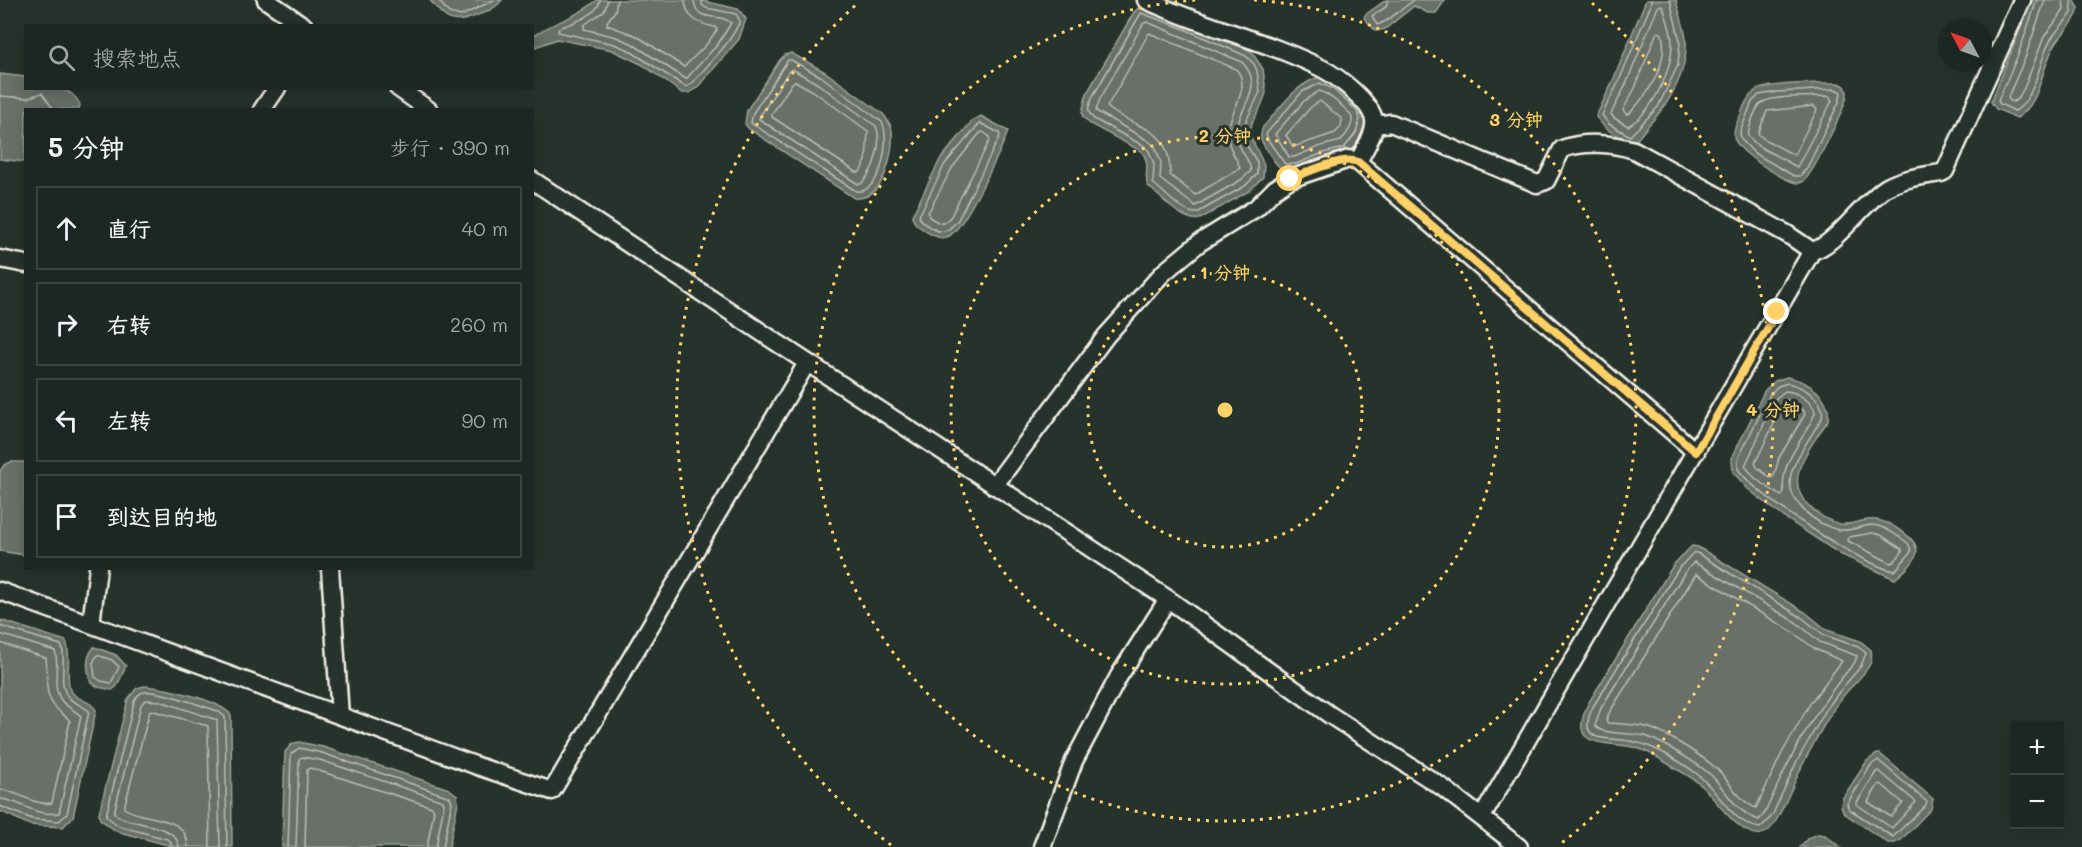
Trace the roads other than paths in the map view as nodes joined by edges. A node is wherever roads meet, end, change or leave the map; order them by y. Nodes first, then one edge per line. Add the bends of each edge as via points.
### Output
1 (266, 0) edge
2 (1146, 0) edge
3 (2022, 0) edge
4 (301, 24) edge
5 (276, 90) edge
6 (401, 90) edge
7 (263, 108) edge
8 (426, 108) edge
9 (1374, 125) junction
10 (1358, 162) junction
11 (534, 181) edge
12 (1812, 250) junction
13 (0, 259) edge
14 (24, 264) edge
15 (807, 363) junction
16 (1696, 452) junction
17 (994, 486) junction
18 (98, 570) edge
19 (330, 570) edge
20 (0, 591) edge
21 (1168, 599) junction
22 (91, 624) junction
23 (340, 716) junction
24 (1482, 817) junction
25 (1042, 847) edge
26 (1519, 847) edge

1 - 4 street
2 - 9 street via 1323,69 1348,86 1369,108
3 - 12 street via 1945,171 1905,179 1885,188 1828,243
5 - 7 street
6 - 8 street
9 - 10 street
9 - 12 street via 1390,123 1537,184 1546,181 1562,149 1574,144 1621,146
10 - 16 street
10 - 17 street via 1349,159 1290,179 1256,208 1174,263 1106,336
11 - 15 street
12 - 16 street
13 - 14 street
15 - 17 street
15 - 23 street via 552,791
16 - 24 street
17 - 21 street
18 - 22 street
19 - 23 street
20 - 22 street
21 - 24 street
21 - 25 street via 1119,676 1074,761
22 - 23 street
24 - 26 street

